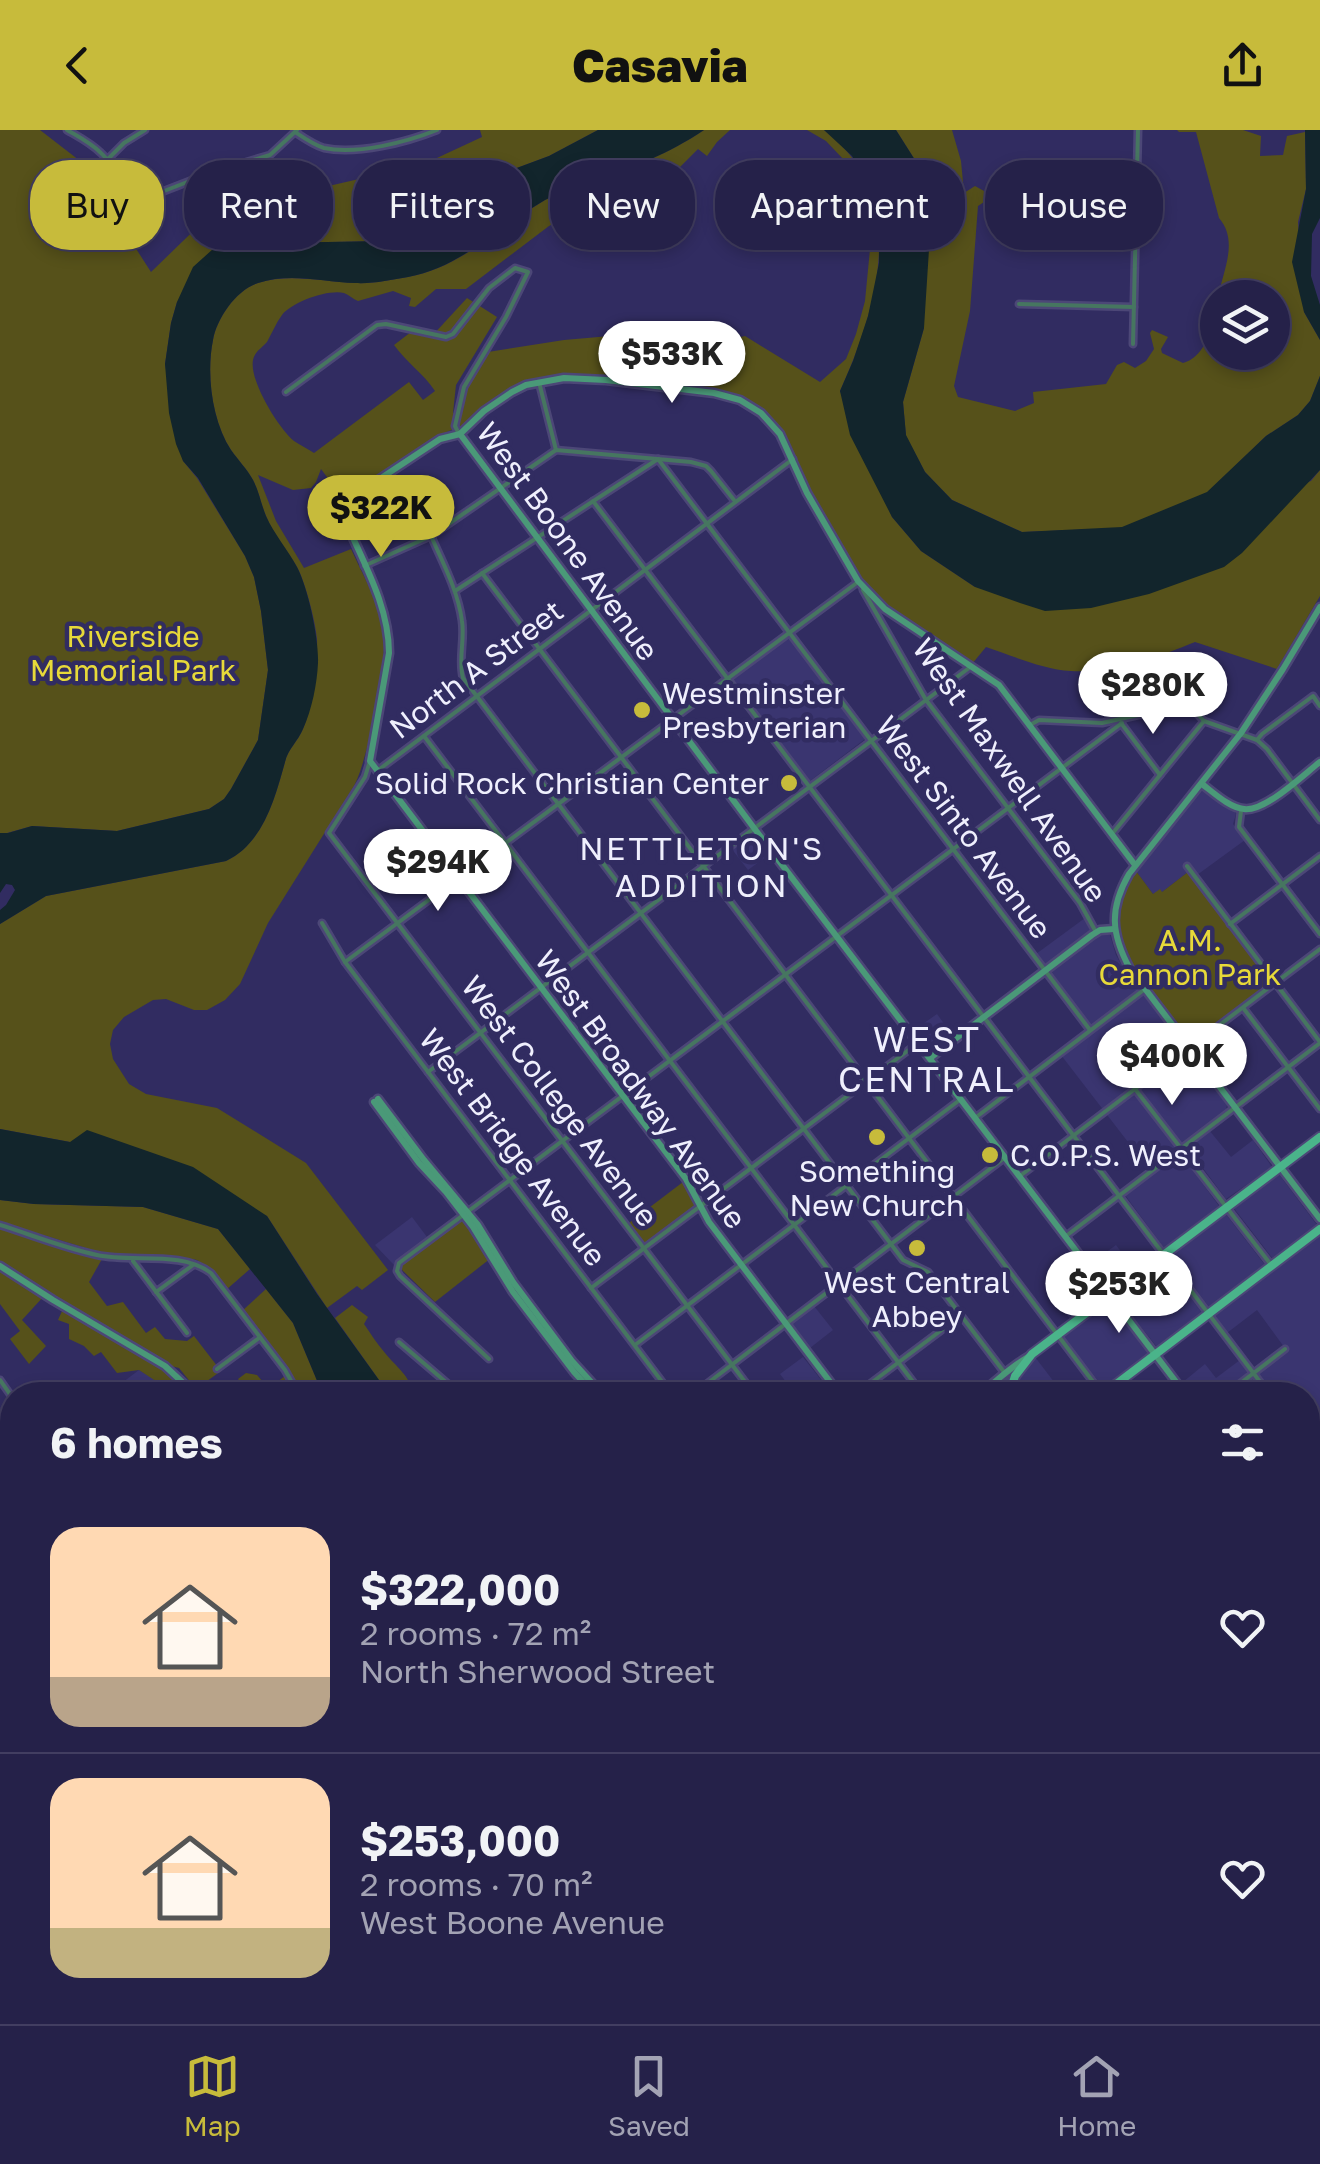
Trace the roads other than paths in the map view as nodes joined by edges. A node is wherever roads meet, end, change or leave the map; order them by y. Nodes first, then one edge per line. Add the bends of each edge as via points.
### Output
1 (67, 130) edge
2 (146, 130) edge
3 (437, 130) edge
4 (1138, 130) edge
5 (296, 131) edge
6 (107, 160) joint
7 (164, 191) edge
8 (1018, 304) dead end
9 (1134, 307) junction
10 (1133, 344) dead end
11 (540, 382) junction
12 (286, 392) dead end
13 (460, 434) junction
14 (556, 450) junction
15 (658, 459) junction
16 (793, 459) junction
17 (499, 488) junction
18 (593, 501) junction
19 (736, 502) junction
20 (706, 523) junction
21 (431, 536) junction
22 (537, 538) junction
23 (364, 566) junction
24 (644, 570) junction
25 (482, 574) junction
26 (858, 581) junction
27 (455, 591) junction
28 (1320, 607) edge
29 (590, 611) junction
30 (789, 632) junction
31 (539, 650) junction
32 (971, 666) junction
33 (728, 678) junction
34 (476, 696) junction
35 (926, 700) junction
36 (1320, 706) edge
37 (672, 719) junction
38 (1120, 721) junction
39 (1204, 721) junction
40 (1030, 725) junction
41 (1240, 733) junction
42 (424, 736) junction
43 (1258, 740) junction
44 (871, 741) junction
45 (620, 758) junction
46 (370, 761) junction
47 (1320, 762) edge
48 (1062, 768) junction
49 (377, 770) junction
50 (1160, 775) junction
51 (1292, 783) junction
52 (1202, 784) junction
53 (809, 788) junction
54 (558, 805) junction
55 (1008, 808) junction
56 (1241, 810) junction
57 (1320, 820) edge
58 (754, 828) junction
59 (1112, 834) junction
60 (506, 844) junction
61 (954, 849) junction
62 (1320, 856) edge
63 (1136, 865) junction
64 (1187, 866) dead end
65 (702, 867) junction
66 (459, 878) junction
67 (1283, 884) junction
68 (892, 896) junction
69 (641, 913) junction
70 (322, 924) dead end
71 (398, 924) junction
72 (1230, 924) junction
73 (1114, 928) junction
74 (1096, 932) junction
75 (1320, 934) edge
76 (837, 936) junction
77 (1320, 949) edge
78 (588, 953) junction
79 (345, 962) junction
80 (1044, 970) junction
81 (785, 975) junction
82 (1275, 983) junction
83 (542, 988) junction
84 (1144, 989) junction
85 (1243, 1008) junction
86 (983, 1018) junction
87 (722, 1022) junction
88 (1090, 1030) junction
89 (480, 1032) junction
90 (918, 1042) junction
91 (1320, 1043) edge
92 (1189, 1048) junction
93 (930, 1058) junction
94 (671, 1061) junction
95 (1288, 1067) junction
96 (428, 1072) junction
97 (1028, 1077) junction
98 (866, 1082) junction
99 (1135, 1089) junction
100 (624, 1096) junction
101 (961, 1099) junction
102 (376, 1101) dead end
103 (1234, 1108) junction
104 (1320, 1109) edge
105 (975, 1118) junction
106 (804, 1128) junction
107 (1074, 1136) junction
108 (1320, 1137) edge
109 (908, 1139) junction
110 (563, 1141) junction
111 (1182, 1148) junction
112 (1005, 1158) junction
113 (751, 1167) junction
114 (1280, 1167) junction
115 (1020, 1176) junction
116 (510, 1181) junction
117 (846, 1185) junction
118 (1119, 1196) junction
119 (953, 1197) junction
120 (700, 1205) junction
121 (1227, 1207) junction
122 (466, 1214) junction
123 (1320, 1220) edge
124 (794, 1224) junction
125 (0, 1225) edge
126 (1320, 1229) edge
127 (1066, 1236) junction
128 (891, 1245) junction
129 (643, 1248) junction
130 (1164, 1255) junction
131 (132, 1260) junction
132 (195, 1264) junction
133 (741, 1264) junction
134 (0, 1266) edge
135 (1272, 1266) junction
136 (840, 1284) junction
137 (591, 1288) junction
138 (156, 1292) junction
139 (1111, 1295) junction
140 (687, 1305) junction
141 (1208, 1314) junction
142 (961, 1316) junction
143 (786, 1324) junction
144 (187, 1333) dead end
145 (1058, 1335) junction
146 (260, 1338) junction
147 (399, 1342) dead end
148 (635, 1345) junction
149 (1284, 1349) dead end
150 (1032, 1354) junction
151 (1156, 1354) junction
152 (488, 1358) dead end
153 (899, 1363) junction
154 (732, 1364) junction
155 (217, 1370) dead end
156 (1004, 1372) junction
157 (1253, 1373) junction
158 (182, 1382) edge
159 (292, 1382) edge
160 (446, 1382) edge
161 (589, 1382) edge
162 (662, 1382) edge
163 (709, 1382) edge
164 (745, 1382) edge
165 (830, 1382) edge
166 (873, 1382) edge
167 (913, 1382) edge
168 (1004, 1382) joint
169 (1092, 1382) edge
170 (1119, 1382) edge
171 (1176, 1382) edge
172 (1241, 1382) edge
173 (1260, 1382) edge

1 - 6 street
2 - 6 street
3 - 5 street via 384,146 328,149
4 - 9 street
5 - 7 street via 270,155
8 - 9 street
9 - 10 street
11 - 13 street via 512,392
11 - 14 street
11 - 16 street via 606,380 728,396 761,413
12 - 13 street, West Boone Avenue via 377,325 446,337 489,288 515,268 528,272 464,387 455,426
13 - 17 street, West Boone Avenue
13 - 23 street via 440,439 348,505 345,520
14 - 15 street
14 - 17 street
15 - 18 street
15 - 19 street via 706,466
15 - 20 street, West Sinto Avenue
16 - 19 street, North A Street
16 - 26 street
17 - 21 street
17 - 22 street, West Boone Avenue
18 - 22 street
18 - 24 street
19 - 20 street, North A Street
20 - 24 street, North A Street
20 - 30 street, West Sinto Avenue
21 - 23 street
21 - 27 street
22 - 25 street
22 - 29 street, West Boone Avenue
23 - 46 street via 384,610 389,642
24 - 29 street, North A Street
24 - 33 street
25 - 27 street
25 - 31 street
26 - 30 street
26 - 32 street
26 - 35 street, West Maxwell Avenue
27 - 34 street via 464,638 461,671
28 - 41 street
29 - 31 street, North A Street
29 - 37 street, West Boone Avenue
30 - 33 street
30 - 44 street, West Sinto Avenue
31 - 34 street, North A Street
31 - 45 street
32 - 35 street
32 - 40 street via 995,681
33 - 37 street
33 - 53 street
34 - 42 street, North A Street
34 - 54 street
35 - 44 street
35 - 55 street, West Maxwell Avenue
36 - 43 street via 1313,696
37 - 45 street
37 - 58 street, West Boone Avenue
38 - 39 street via 1188,704
38 - 40 street
38 - 48 street
38 - 50 street
39 - 41 street
39 - 50 street
40 - 48 street
41 - 43 street
41 - 52 street
42 - 49 street, North A Street
42 - 60 street
43 - 51 street
44 - 53 street
44 - 61 street, West Sinto Avenue
45 - 54 street
45 - 65 street
46 - 49 street, West Broadway Avenue
46 - 71 street, West College Avenue via 330,833
47 - 51 street
48 - 55 street
48 - 59 street
49 - 66 street, West Broadway Avenue
50 - 59 street
51 - 56 street via 1265,804
51 - 57 street
52 - 56 street
52 - 63 street
53 - 58 street
53 - 68 street
54 - 60 street
54 - 69 street
55 - 61 street
55 - 74 street, West Maxwell Avenue
56 - 67 street via 1240,827
58 - 65 street
58 - 76 street, West Boone Avenue
59 - 63 street
60 - 66 street
60 - 78 street
61 - 68 street
61 - 80 street, West Sinto Avenue
62 - 67 street
63 - 73 street via 1118,895
64 - 72 street
65 - 69 street
65 - 81 street
66 - 71 street
66 - 83 street, West Broadway Avenue
67 - 72 street
67 - 75 street
68 - 76 street
68 - 86 street
69 - 78 street
69 - 87 street
70 - 79 street, West Bridge Avenue
71 - 79 street
71 - 89 street, West College Avenue
72 - 82 street
73 - 74 street
73 - 84 street, West Maxwell Avenue
74 - 80 street
76 - 81 street
76 - 90 street, West Boone Avenue
77 - 82 street
78 - 83 street
78 - 94 street
79 - 96 street, West Bridge Avenue
80 - 86 street
80 - 88 street, West Sinto Avenue
81 - 87 street
81 - 98 street
82 - 85 street
82 - 91 street
83 - 89 street
83 - 100 street, West Broadway Avenue
84 - 88 street
84 - 92 street, West Maxwell Avenue
85 - 92 street
85 - 95 street
86 - 93 street
86 - 97 street
87 - 94 street
87 - 106 street
88 - 97 street
89 - 96 street
89 - 110 street, West College Avenue
90 - 93 street, West Boone Avenue
90 - 98 street
91 - 95 street
92 - 99 street
92 - 103 street, West Maxwell Avenue
93 - 101 street, West Boone Avenue
94 - 100 street
94 - 113 street
95 - 103 street
95 - 104 street
96 - 116 street, West Bridge Avenue
97 - 105 street
97 - 107 street
98 - 106 street
98 - 109 street
99 - 107 street
99 - 111 street
100 - 110 street
100 - 120 street, West Broadway Avenue
101 - 105 street, West Boone Avenue
101 - 109 street
102 - 122 street
103 - 111 street
103 - 114 street, West Maxwell Avenue
105 - 112 street, West Boone Avenue
106 - 113 street
106 - 117 street
107 - 115 street
107 - 118 street
108 - 114 main road
109 - 117 street
109 - 119 street
110 - 116 street
110 - 129 street, West College Avenue
111 - 118 street
111 - 121 street
112 - 115 street, West Boone Avenue
112 - 119 street
113 - 120 street
113 - 124 street
114 - 121 main road
114 - 123 street, West Maxwell Avenue
115 - 127 street, West Boone Avenue
116 - 122 street
116 - 137 street, West Bridge Avenue
117 - 124 street
117 - 128 street
118 - 127 street
118 - 130 street
119 - 128 street
119 - 145 street
120 - 129 street
120 - 133 street, West Broadway Avenue
121 - 130 main road
121 - 135 street
122 - 152 street via 397,1268
122 - 161 street
124 - 133 street
124 - 136 street
125 - 131 street
126 - 135 main road
127 - 139 street, West Boone Avenue
128 - 136 street
128 - 142 street via 903,1260 928,1272
129 - 137 street
129 - 140 street, West College Avenue
130 - 139 main road
130 - 141 street
131 - 132 street
131 - 138 street
132 - 138 street
132 - 146 street via 211,1273
133 - 140 street
133 - 143 street, West Broadway Avenue
134 - 158 street
135 - 141 main road
136 - 143 street
136 - 153 street
137 - 148 street, West Bridge Avenue
138 - 144 street
139 - 145 main road
139 - 151 street, West Boone Avenue
140 - 148 street
140 - 154 street, West College Avenue
141 - 151 main road
141 - 157 street
142 - 153 street
142 - 156 street
143 - 154 street
143 - 165 street, West Broadway Avenue
145 - 150 main road
145 - 169 street
146 - 155 street
146 - 159 street
147 - 160 street
148 - 162 street, West Bridge Avenue
149 - 157 street
150 - 156 street
150 - 168 main road
151 - 170 main road
151 - 171 street, West Boone Avenue
153 - 166 street
153 - 167 street
154 - 163 street
154 - 164 street, West College Avenue
156 - 168 street
157 - 172 street
157 - 173 street

